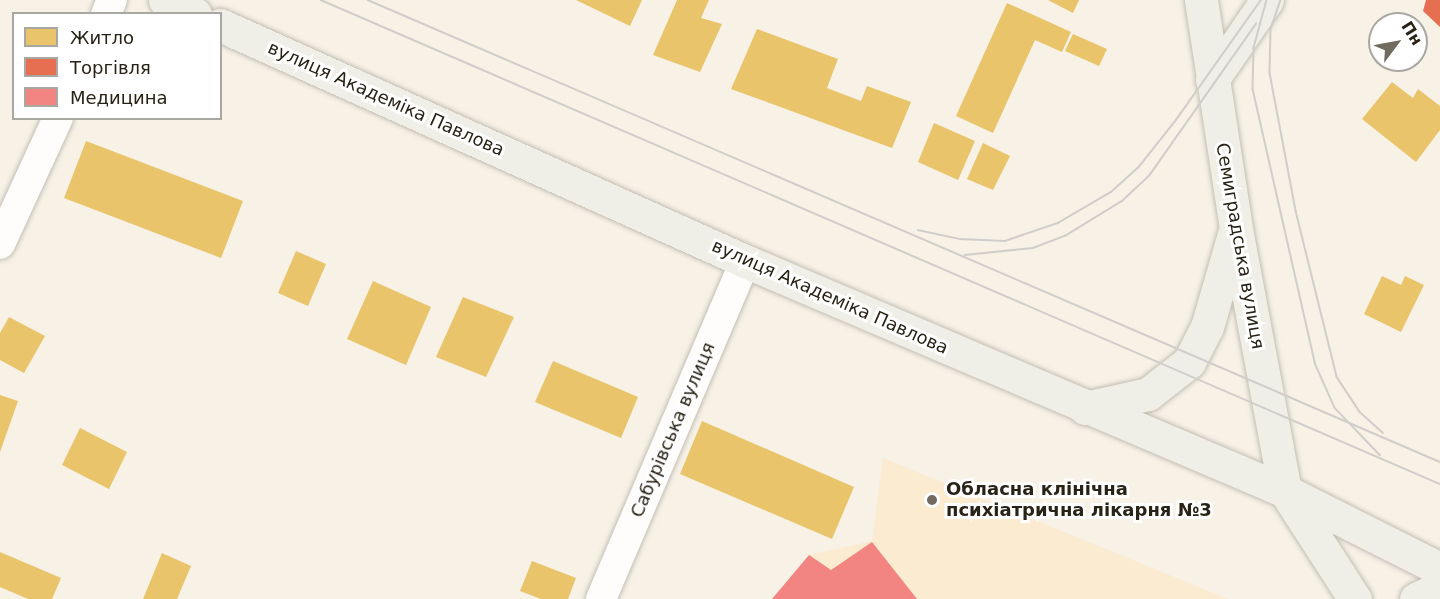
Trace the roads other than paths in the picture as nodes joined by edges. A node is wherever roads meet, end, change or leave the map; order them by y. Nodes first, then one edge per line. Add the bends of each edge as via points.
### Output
1 (165, 0) edge
2 (1201, 0) edge
3 (1267, 0) edge
4 (191, 12) edge
5 (222, 26) edge
6 (1212, 80) junction
7 (57, 120) edge
8 (1236, 229) junction
9 (0, 244) edge
10 (745, 261) junction
11 (1084, 408) junction
12 (1285, 491) junction
13 (1440, 569) edge
14 (1440, 588) edge
15 (601, 599) edge
16 (1355, 599) edge
17 (1416, 599) edge

1 - 4 main road
2 - 6 main road, Семиградська вулиця
3 - 6 main road
5 - 10 main road, вулиця Академіка Павлова
6 - 8 main road, Семиградська вулиця
7 - 9 street
8 - 11 main road via 1208,327 1189,362 1148,394
8 - 12 main road, Семиградська вулиця
10 - 11 main road, вулиця Академіка Павлова
10 - 15 street, Сабурівська вулиця
11 - 12 main road, вулиця Академіка Павлова
12 - 13 main road, вулиця Академіка Павлова
12 - 16 main road
14 - 17 main road

